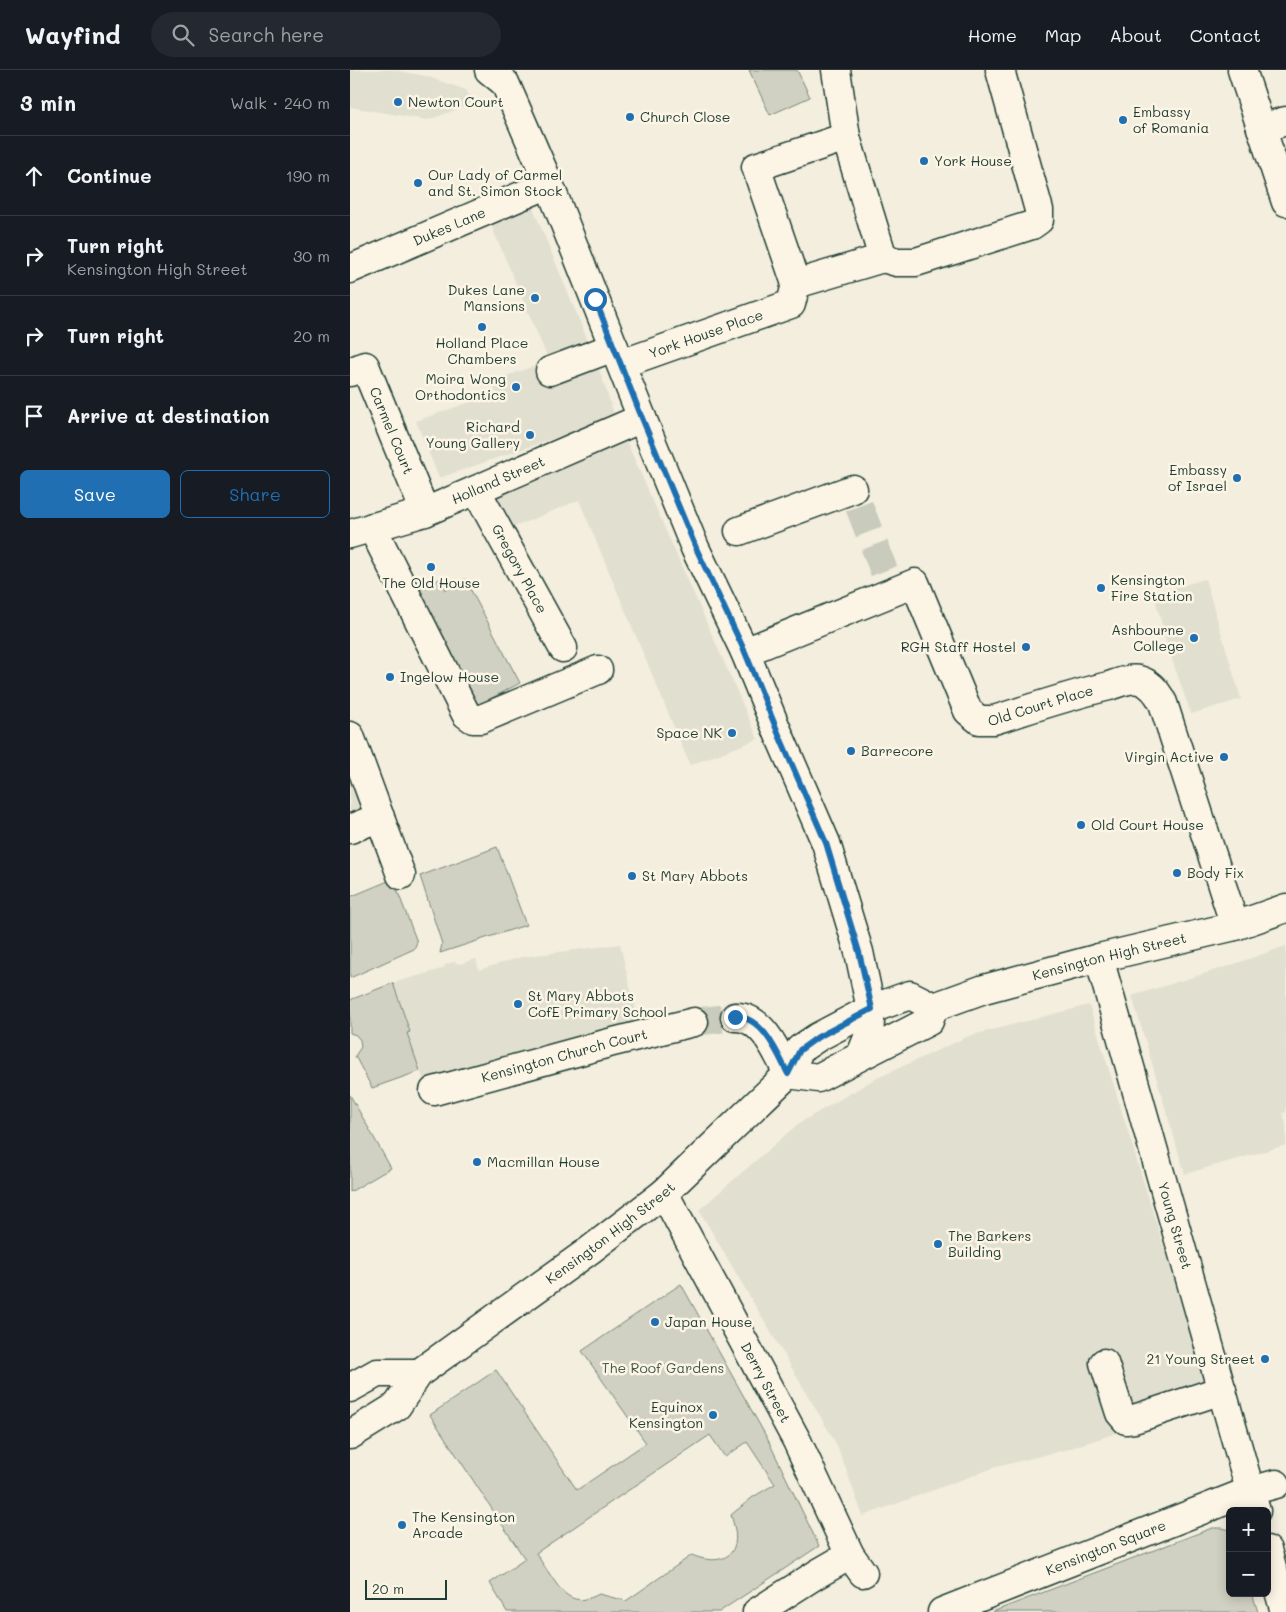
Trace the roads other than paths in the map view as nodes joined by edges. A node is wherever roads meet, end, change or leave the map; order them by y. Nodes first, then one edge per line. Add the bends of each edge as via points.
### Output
1 (836, 70) edge
2 (1000, 70) edge
3 (1242, 70) edge
4 (498, 74) edge
5 (1273, 124) edge
6 (846, 137) junction
7 (548, 184) junction
8 (1286, 202) edge
9 (883, 258) junction
10 (350, 269) edge
11 (794, 294) junction
12 (618, 356) junction
13 (550, 371) dead end
14 (350, 372) edge
15 (642, 418) junction
16 (852, 488) dead end
17 (476, 490) junction
18 (425, 512) junction
19 (361, 531) edge
20 (739, 531) dead end
21 (563, 648) dead end
22 (745, 652) junction
23 (598, 670) dead end
24 (350, 736) edge
25 (380, 817) junction
26 (350, 828) edge
27 (401, 875) dead end
28 (1286, 908) edge
29 (1235, 926) junction
30 (1099, 958) junction
31 (872, 1009) junction
32 (926, 1016) junction
33 (735, 1017) tunnel mouth
34 (694, 1022) tunnel mouth
35 (861, 1055) junction
36 (788, 1074) junction
37 (434, 1091) dead end
38 (664, 1193) junction
39 (1104, 1364) dead end
40 (419, 1373) junction
41 (350, 1388) edge
42 (1222, 1390) junction
43 (350, 1435) edge
44 (1276, 1484) dead end
45 (1253, 1501) edge
46 (1268, 1552) edge
47 (757, 1612) edge
48 (942, 1612) edge
49 (1285, 1612) edge

1 - 6 street
2 - 9 street via 1039,210 1039,220 916,262
3 - 5 street
4 - 7 street
5 - 8 street
6 - 9 street
6 - 11 street via 756,167
7 - 10 street, Dukes Lane
7 - 12 street
9 - 11 street, York House Place
11 - 12 street, York House Place
12 - 13 street, York House Place
12 - 15 street
14 - 18 street, Carmel Court via 365,366
15 - 17 street, Holland Street
15 - 22 street via 696,548
16 - 20 street
17 - 18 street, Holland Street
17 - 21 street, Gregory Place
18 - 19 street, Holland Street
19 - 23 street via 466,714 473,719
22 - 29 street, Old Court Place via 826,619 888,582 915,583 968,711 979,720 994,720 1091,690 1128,669 1157,692 1163,704
22 - 31 street via 826,843 859,952
24 - 25 street
25 - 26 street
25 - 27 street
28 - 29 street, Kensington High Street
29 - 30 street, Kensington High Street
30 - 32 street, Kensington High Street via 984,989
30 - 42 street, Young Street
31 - 32 street via 892,1022
31 - 35 street via 869,1035
31 - 36 street, Kensington High Street via 800,1050
32 - 35 street, Kensington High Street via 884,1046
33 - 36 street via 743,1016 757,1025 772,1044
34 - 37 street, Kensington Church Court
35 - 36 street, Kensington High Street via 818,1078
36 - 38 street, Kensington High Street
38 - 40 street, Kensington High Street
38 - 47 street, Derry Street via 797,1441 857,1564 817,1574
39 - 42 street via 1120,1413 1126,1420
40 - 41 street via 377,1373
40 - 43 street, Kensington High Street via 397,1406
42 - 45 street, Young Street
44 - 45 street, Kensington Square
45 - 48 street, Kensington Square
46 - 49 street

